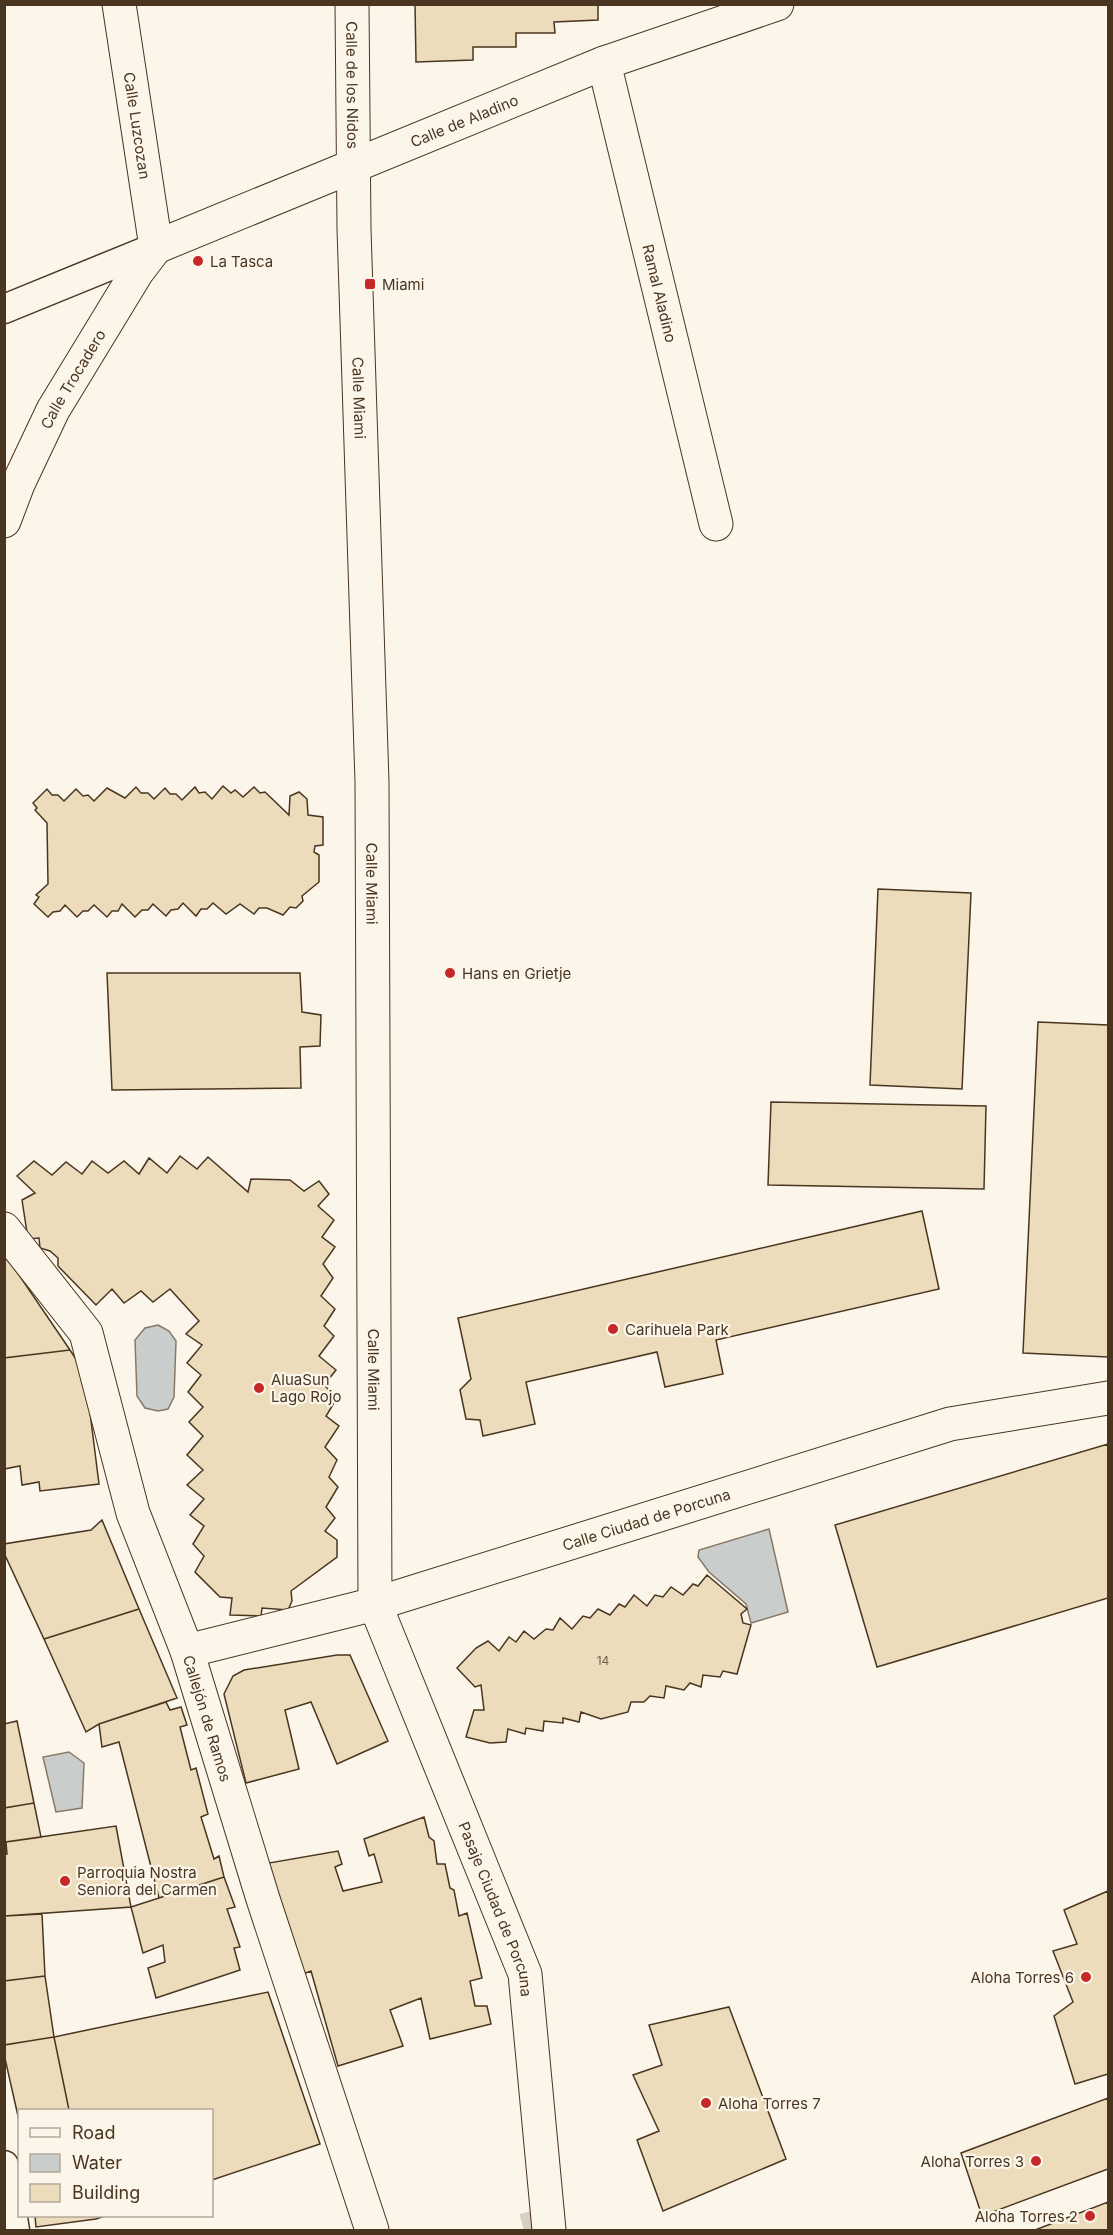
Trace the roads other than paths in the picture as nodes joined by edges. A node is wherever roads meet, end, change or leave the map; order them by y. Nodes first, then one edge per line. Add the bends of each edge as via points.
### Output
1 (119, 4) edge
2 (352, 4) edge
3 (777, 4) edge
4 (604, 63) junction
5 (354, 165) junction
6 (156, 247) junction
7 (4, 309) edge
8 (4, 521) edge
9 (716, 524) dead end
10 (4, 1229) edge
11 (1108, 1398) edge
12 (375, 1604) junction
13 (187, 1651) junction
14 (4, 2165) edge
15 (548, 2227) edge
16 (15, 2230) edge
17 (372, 2230) edge

1 - 6 street, Calle Luzcozan
2 - 5 street, Calle de los Nidos
3 - 4 street, Calle de Aladino
4 - 5 street, Calle de Aladino
4 - 9 street, Ramal Aladino
5 - 6 street, Calle de Aladino
5 - 12 street, Calle Miami via 372,782
6 - 7 street
6 - 8 street, Calle Trocadero via 53,410
10 - 13 street, Callejón de Ramos via 86,1333 133,1513
11 - 12 street, Calle Ciudad de Porcuna via 950,1424
12 - 13 street, Calle Ciudad de Porcuna
12 - 15 street, Pasaje Ciudad de Porcuna via 525,1974
13 - 17 street, Callejón de Ramos via 263,1899
14 - 16 street

